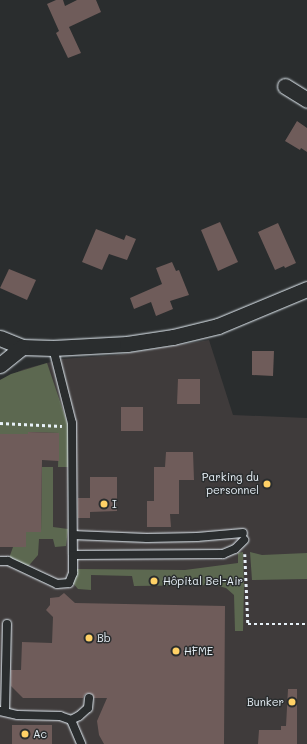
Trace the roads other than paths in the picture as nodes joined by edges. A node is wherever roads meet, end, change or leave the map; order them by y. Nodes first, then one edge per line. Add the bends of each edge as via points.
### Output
1 (285, 86) dead end
2 (307, 100) edge
3 (307, 289) edge
4 (0, 338) edge
5 (22, 347) junction
6 (53, 348) junction
7 (0, 365) edge
8 (73, 535) junction
9 (73, 555) junction
10 (0, 561) edge
11 (8, 624) dead end
12 (89, 698) dead end
13 (3, 711) edge
14 (71, 720) junction
15 (81, 744) edge

1 - 2 street
3 - 6 street via 218,326 173,337 128,344
4 - 5 street
5 - 6 street
5 - 7 street
6 - 8 lane via 72,427
8 - 9 lane
8 - 9 lane via 147,538 244,536 235,549 223,554
9 - 10 lane via 73,573 69,583 57,584 8,561
11 - 13 lane
12 - 14 lane via 88,708
13 - 14 lane via 18,715 60,716
14 - 15 lane

